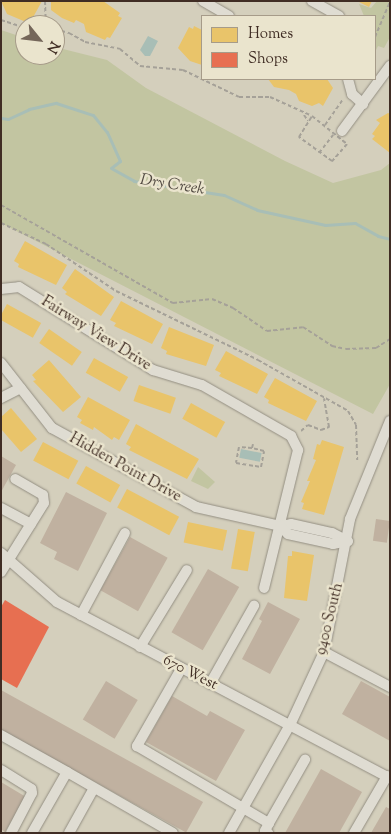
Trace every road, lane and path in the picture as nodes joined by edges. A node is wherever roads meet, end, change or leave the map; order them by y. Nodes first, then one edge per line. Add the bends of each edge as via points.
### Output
1 (45, 1) edge
2 (203, 1) edge
3 (312, 1) edge
4 (390, 2) edge
5 (46, 15) edge
6 (227, 15) edge
7 (337, 15) edge
8 (1, 20) edge
9 (15, 25) edge
10 (65, 31) edge
11 (376, 35) edge
12 (390, 66) edge
13 (201, 79) edge
14 (203, 80) edge
15 (348, 80) edge
16 (342, 93) dead end
17 (363, 104) junction
18 (304, 115) junction
19 (312, 116) junction
20 (308, 121) junction
21 (325, 125) junction
22 (338, 132) junction
23 (319, 153) junction
24 (1, 205) edge
25 (1, 223) edge
26 (1, 289) edge
27 (390, 340) edge
28 (1, 363) edge
29 (21, 388) junction
30 (1, 398) edge
31 (324, 398) junction
32 (390, 421) edge
33 (298, 433) dead end
34 (253, 444) dead end
35 (252, 448) junction
36 (357, 460) dead end
37 (16, 479) dead end
38 (1, 508) edge
39 (31, 524) junction
40 (280, 526) junction
41 (125, 533) dead end
42 (348, 541) junction
43 (5, 556) edge
44 (187, 570) dead end
45 (1, 572) edge
46 (264, 588) dead end
47 (254, 606) dead end
48 (81, 615) junction
49 (140, 647) junction
50 (324, 652) junction
51 (181, 669) junction
52 (210, 684) junction
53 (390, 687) edge
54 (291, 723) junction
55 (1, 735) edge
56 (305, 760) dead end
57 (1, 770) edge
58 (67, 772) junction
59 (388, 777) edge
60 (94, 788) junction
61 (244, 807) junction
62 (268, 828) edge
63 (12, 833) edge
64 (32, 833) edge
65 (69, 833) edge
66 (173, 833) edge
67 (229, 833) edge
68 (354, 833) edge

1 - 5 path
2 - 6 street
3 - 7 street
4 - 11 path
8 - 9 path
10 - 13 path via 85,42 120,49 140,66 182,70
12 - 17 street
14 - 18 path via 239,97 270,97
15 - 17 street via 352,94
16 - 21 path via 344,102
17 - 22 street
18 - 19 path
18 - 20 path
19 - 20 path
19 - 21 path
20 - 23 path via 298,136
21 - 22 path
22 - 23 path
22 - 23 path via 347,144 332,161
24 - 27 path via 173,303 212,299 233,308 267,331 303,327 332,346 346,349 376,348
25 - 31 path via 46,244 116,291 258,360
26 - 40 street, Fairway View Drive via 19,287 153,370 202,385 291,436 298,450
28 - 29 street, Hidden Point Drive
29 - 30 street
29 - 40 street, Hidden Point Drive via 52,428 196,507
31 - 33 path via 329,427 321,430 308,425
31 - 36 path via 352,416
32 - 42 street, 9400 South via 356,499
34 - 35 path
35 - 35 path via 264,450 261,467 236,463 238,447
37 - 39 street via 44,498
38 - 39 street
39 - 43 street
40 - 42 street, Hidden Point Drive via 291,524 332,533
40 - 46 street, Fairway View Drive
41 - 48 street
42 - 50 street, 9400 South
43 - 45 street
43 - 48 street, 670 West via 57,602
44 - 49 street
47 - 52 street
48 - 49 street, 670 West
49 - 51 street, 670 West
50 - 53 street
50 - 54 street, 9400 South
51 - 52 street, 670 West
51 - 61 street via 138,746
52 - 54 street, 670 West
54 - 59 street, 670 West
54 - 61 street, 9400 South
55 - 58 street
56 - 62 street
57 - 63 street via 31,789 32,793
58 - 60 street
58 - 64 street
59 - 68 street
60 - 65 street
60 - 66 street
61 - 62 street
61 - 67 street, 9400 South

